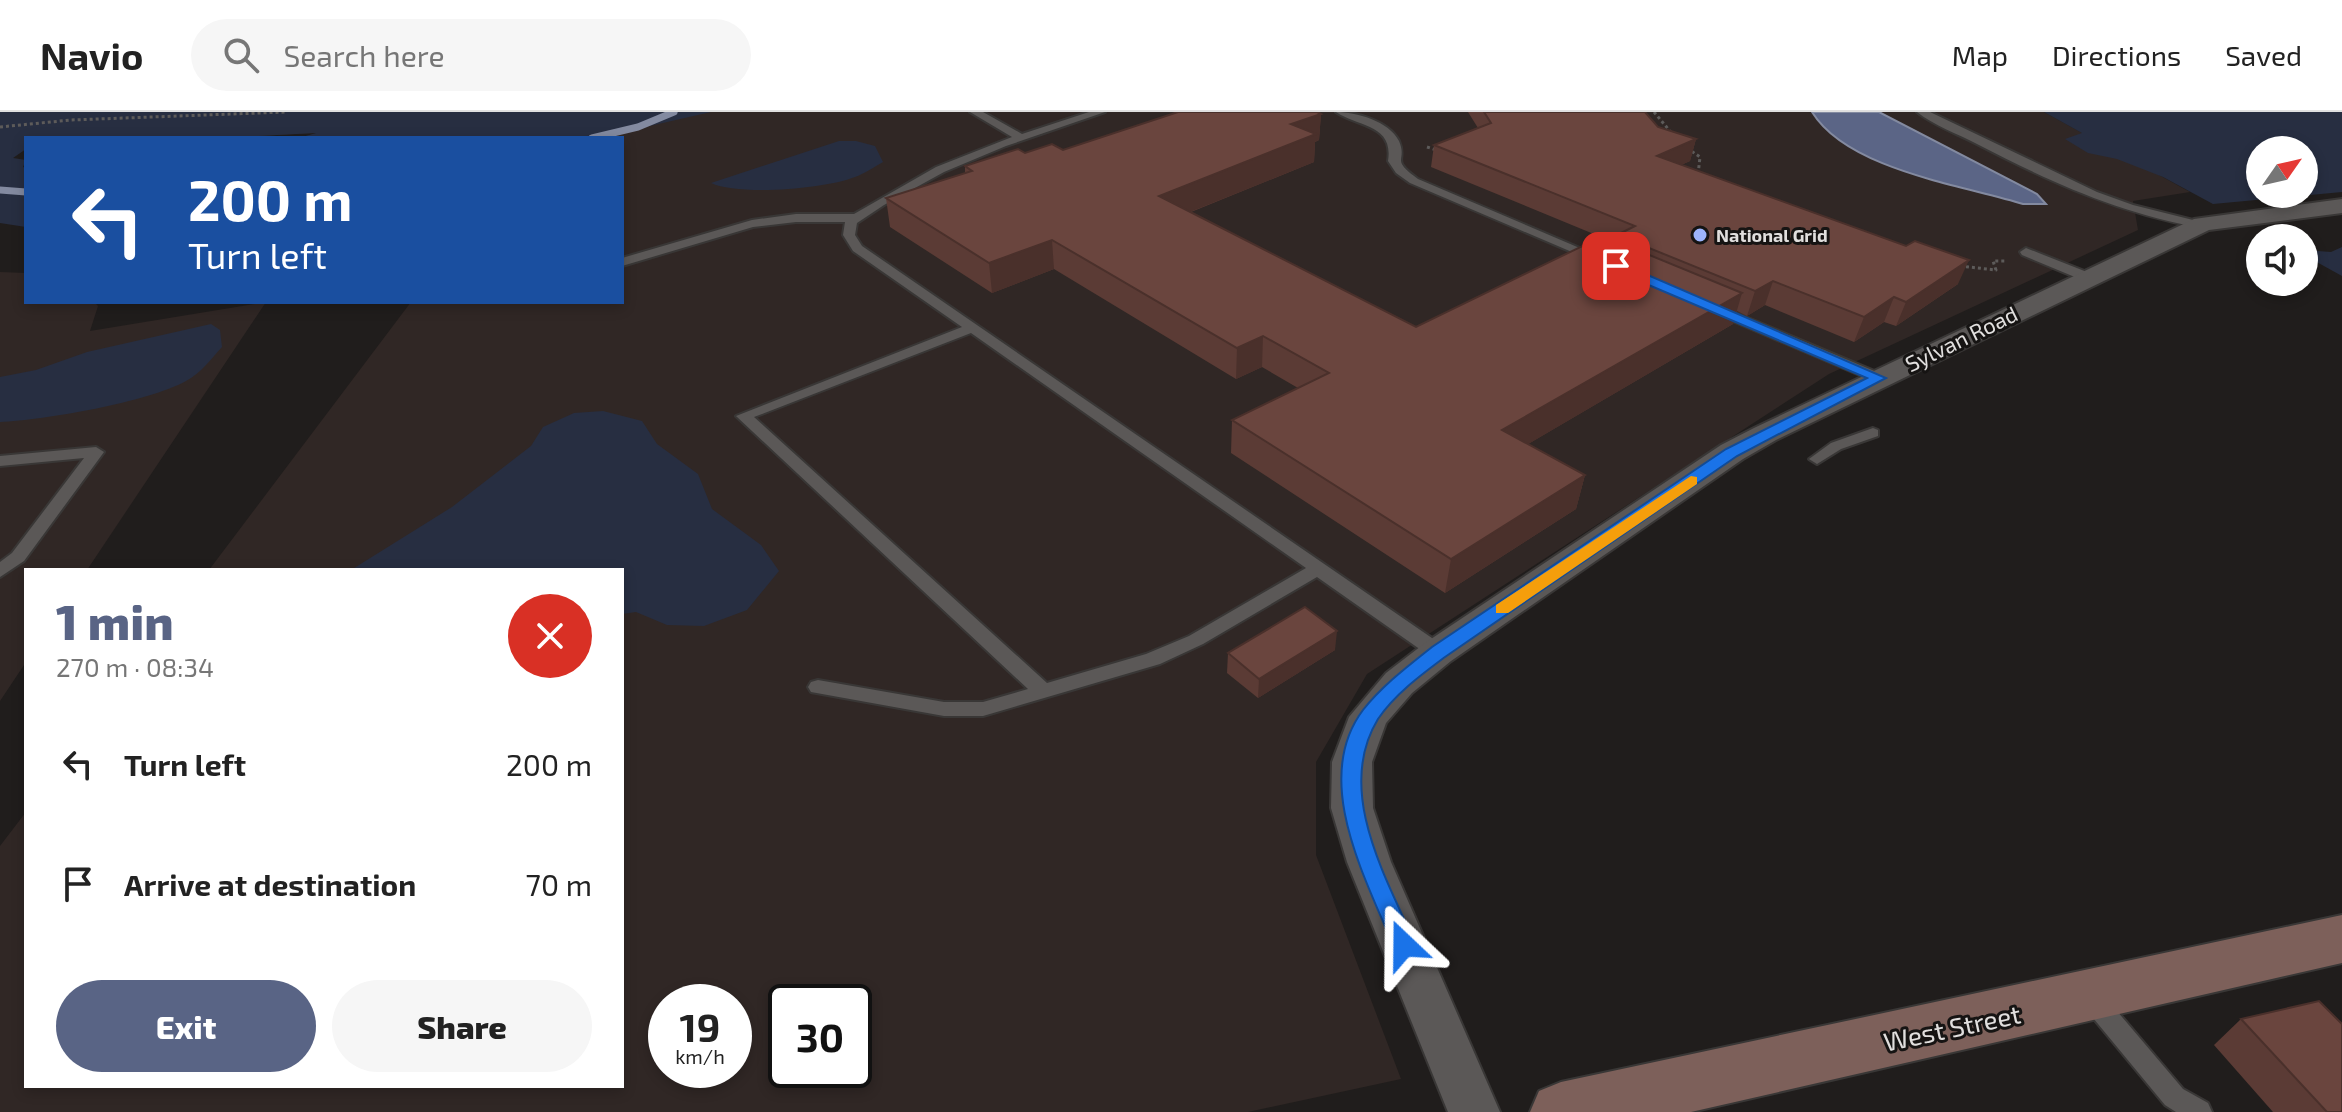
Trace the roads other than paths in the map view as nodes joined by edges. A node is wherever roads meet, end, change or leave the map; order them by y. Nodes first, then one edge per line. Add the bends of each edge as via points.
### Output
1 (975, 112) edge
2 (1100, 112) edge
3 (1341, 112) edge
4 (1922, 112) edge
5 (1020, 137) junction
6 (2342, 206) edge
7 (856, 218) junction
8 (2203, 224) junction
9 (2021, 256) road end
10 (624, 261) edge
11 (1611, 264) edge
12 (2087, 277) junction
13 (1694, 299) edge
14 (972, 328) junction
15 (1879, 378) junction
16 (1873, 433) dead end
17 (1817, 459) dead end
18 (0, 461) edge
19 (1319, 568) junction
20 (0, 571) edge
21 (1438, 652) junction
22 (818, 687) dead end
23 (1045, 693) junction
24 (2342, 939) edge
25 (2091, 997) junction
26 (1474, 1112) edge
27 (1561, 1112) edge
28 (2199, 1112) edge

1 - 5 lane
2 - 5 lane
3 - 11 lane via 1393,137 1398,149 1394,161 1414,181
4 - 8 lane via 2108,202
5 - 7 lane via 905,184
6 - 8 street, Sylvan Road
7 - 10 lane via 752,224
7 - 14 lane via 849,235 857,248
8 - 12 street, Sylvan Road
9 - 12 lane
12 - 15 street, Sylvan Road
13 - 15 lane
14 - 19 lane
14 - 23 lane via 744,416
15 - 21 street, Sylvan Road via 1732,452
16 - 17 lane
18 - 20 lane via 96,452 18,557
19 - 21 lane
19 - 23 lane via 1196,640 1137,665
21 - 26 street, Sylvan Road via 1399,683 1369,717 1352,762 1352,808 1369,862
22 - 23 lane via 944,709 983,709
24 - 25 street, West Street
25 - 27 street, West Street
25 - 28 lane via 2174,1097

